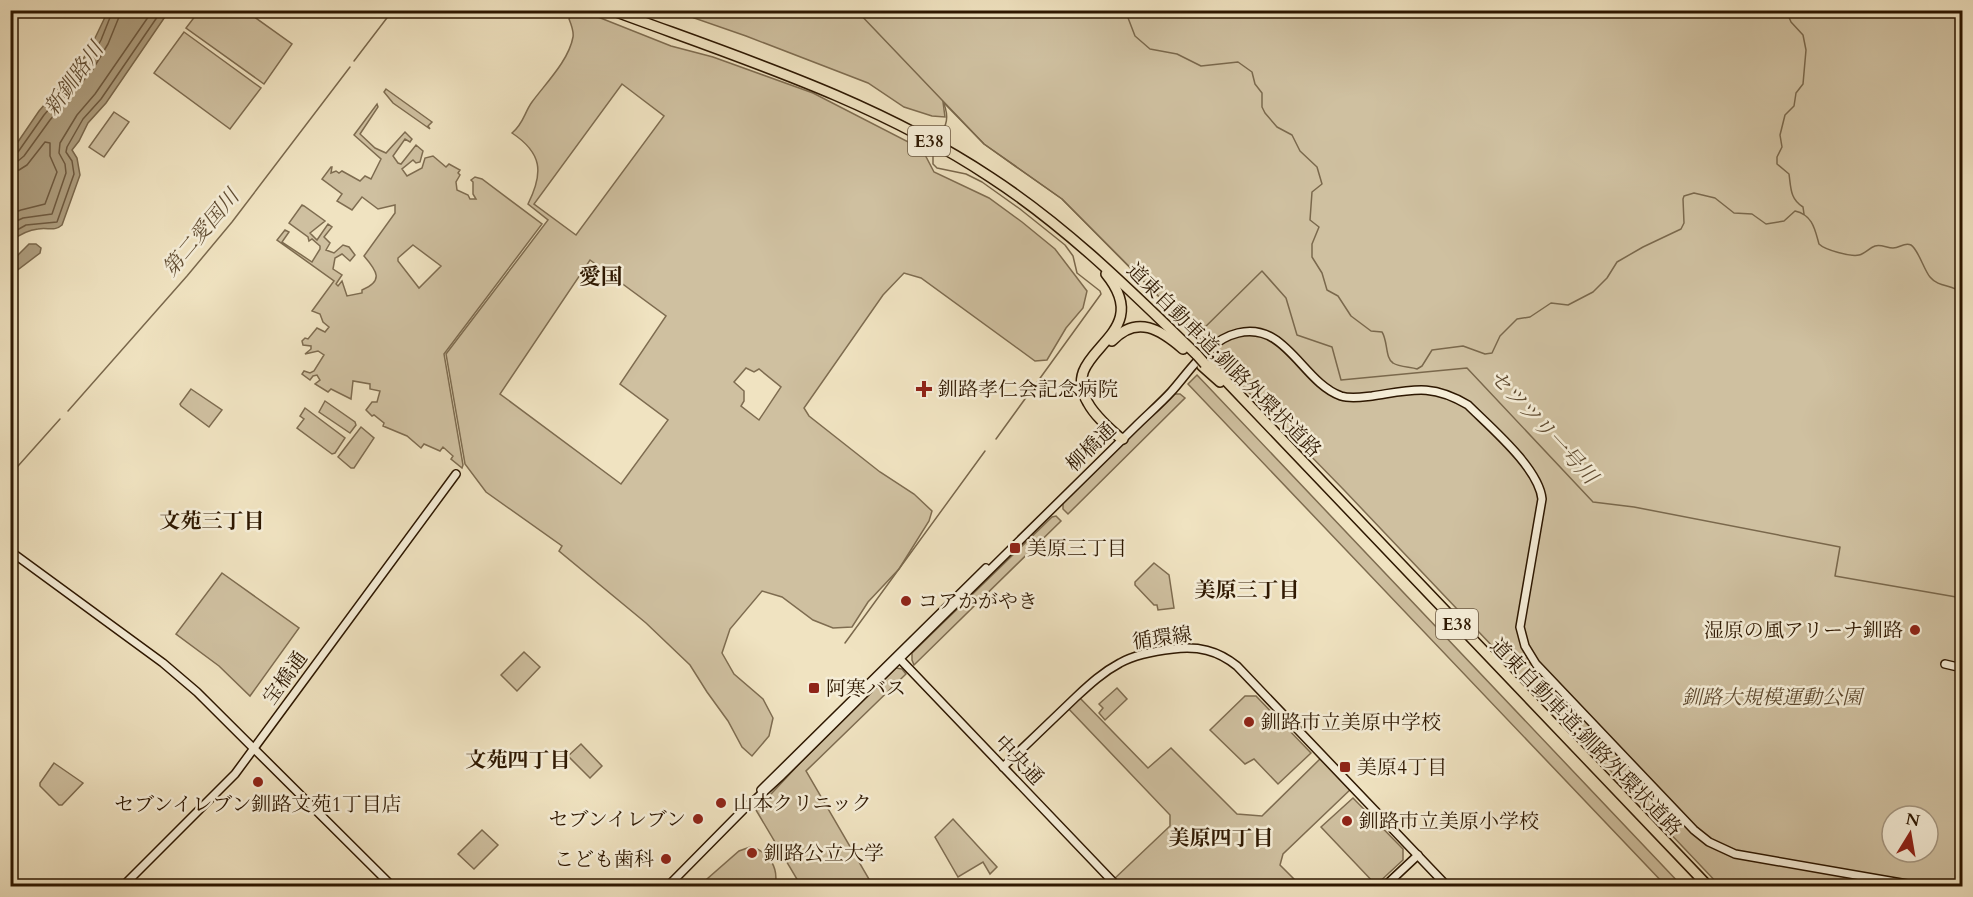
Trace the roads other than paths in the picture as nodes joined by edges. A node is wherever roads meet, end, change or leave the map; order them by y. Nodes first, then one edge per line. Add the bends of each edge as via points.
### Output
1 (611, 10) edge
2 (624, 10) edge
3 (1063, 230) junction
4 (1197, 355) junction
5 (1205, 364) junction
6 (1121, 437) junction
7 (456, 474) dead end
8 (10, 551) edge
9 (898, 657) junction
10 (1945, 664) dead end
11 (1962, 668) edge
12 (254, 749) junction
13 (1003, 767) junction
14 (1418, 855) junction
15 (1861, 877) junction
16 (1701, 882) edge
17 (1869, 883) edge
18 (1962, 883) edge
19 (123, 886) edge
20 (392, 886) edge
21 (668, 886) edge
22 (1117, 886) edge
23 (1385, 886) edge
24 (1447, 886) edge
25 (1709, 886) edge
26 (1860, 886) edge

1 - 3 highway, 道東自動車道;釧路外環状道路 / E38 via 788,76 882,116 951,152
2 - 4 highway, 道東自動車道;釧路外環状道路 / E38 via 833,89 953,149 1066,226 1116,269
3 - 4 highway, 道東自動車道;釧路外環状道路 / E38
3 - 6 highway via 1106,273 1119,292 1121,320 1091,356 1082,381 1088,404
4 - 5 highway, 道東自動車道;釧路外環状道路 / E38, bridge
4 - 6 highway via 1164,333 1145,327 1121,333 1095,358 1086,381 1088,394
5 - 16 highway, 道東自動車道;釧路外環状道路 / E38
5 - 16 highway, 道東自動車道;釧路外環状道路 / E38
6 - 9 street, 柳橋通
6 - 15 street, 柳橋通 via 1219,341 1235,333 1254,331 1279,341 1323,386 1342,396 1356,398 1428,389 1468,405 1528,468 1539,485 1541,508 1520,627 1536,664 1709,842 1735,854
7 - 12 street, 宝橋通
8 - 12 street via 163,663
9 - 13 street, 中央通
9 - 21 street, 柳橋通 via 766,784
10 - 11 street
12 - 19 street, 宝橋通 via 236,774
12 - 20 street
13 - 14 street, 循環線 via 1106,670 1131,657 1199,648 1238,666
13 - 22 street, 中央通
14 - 23 street
14 - 24 street, 循環線
15 - 17 street, 柳橋通
15 - 26 street
16 - 25 highway
17 - 18 street, 柳橋通

